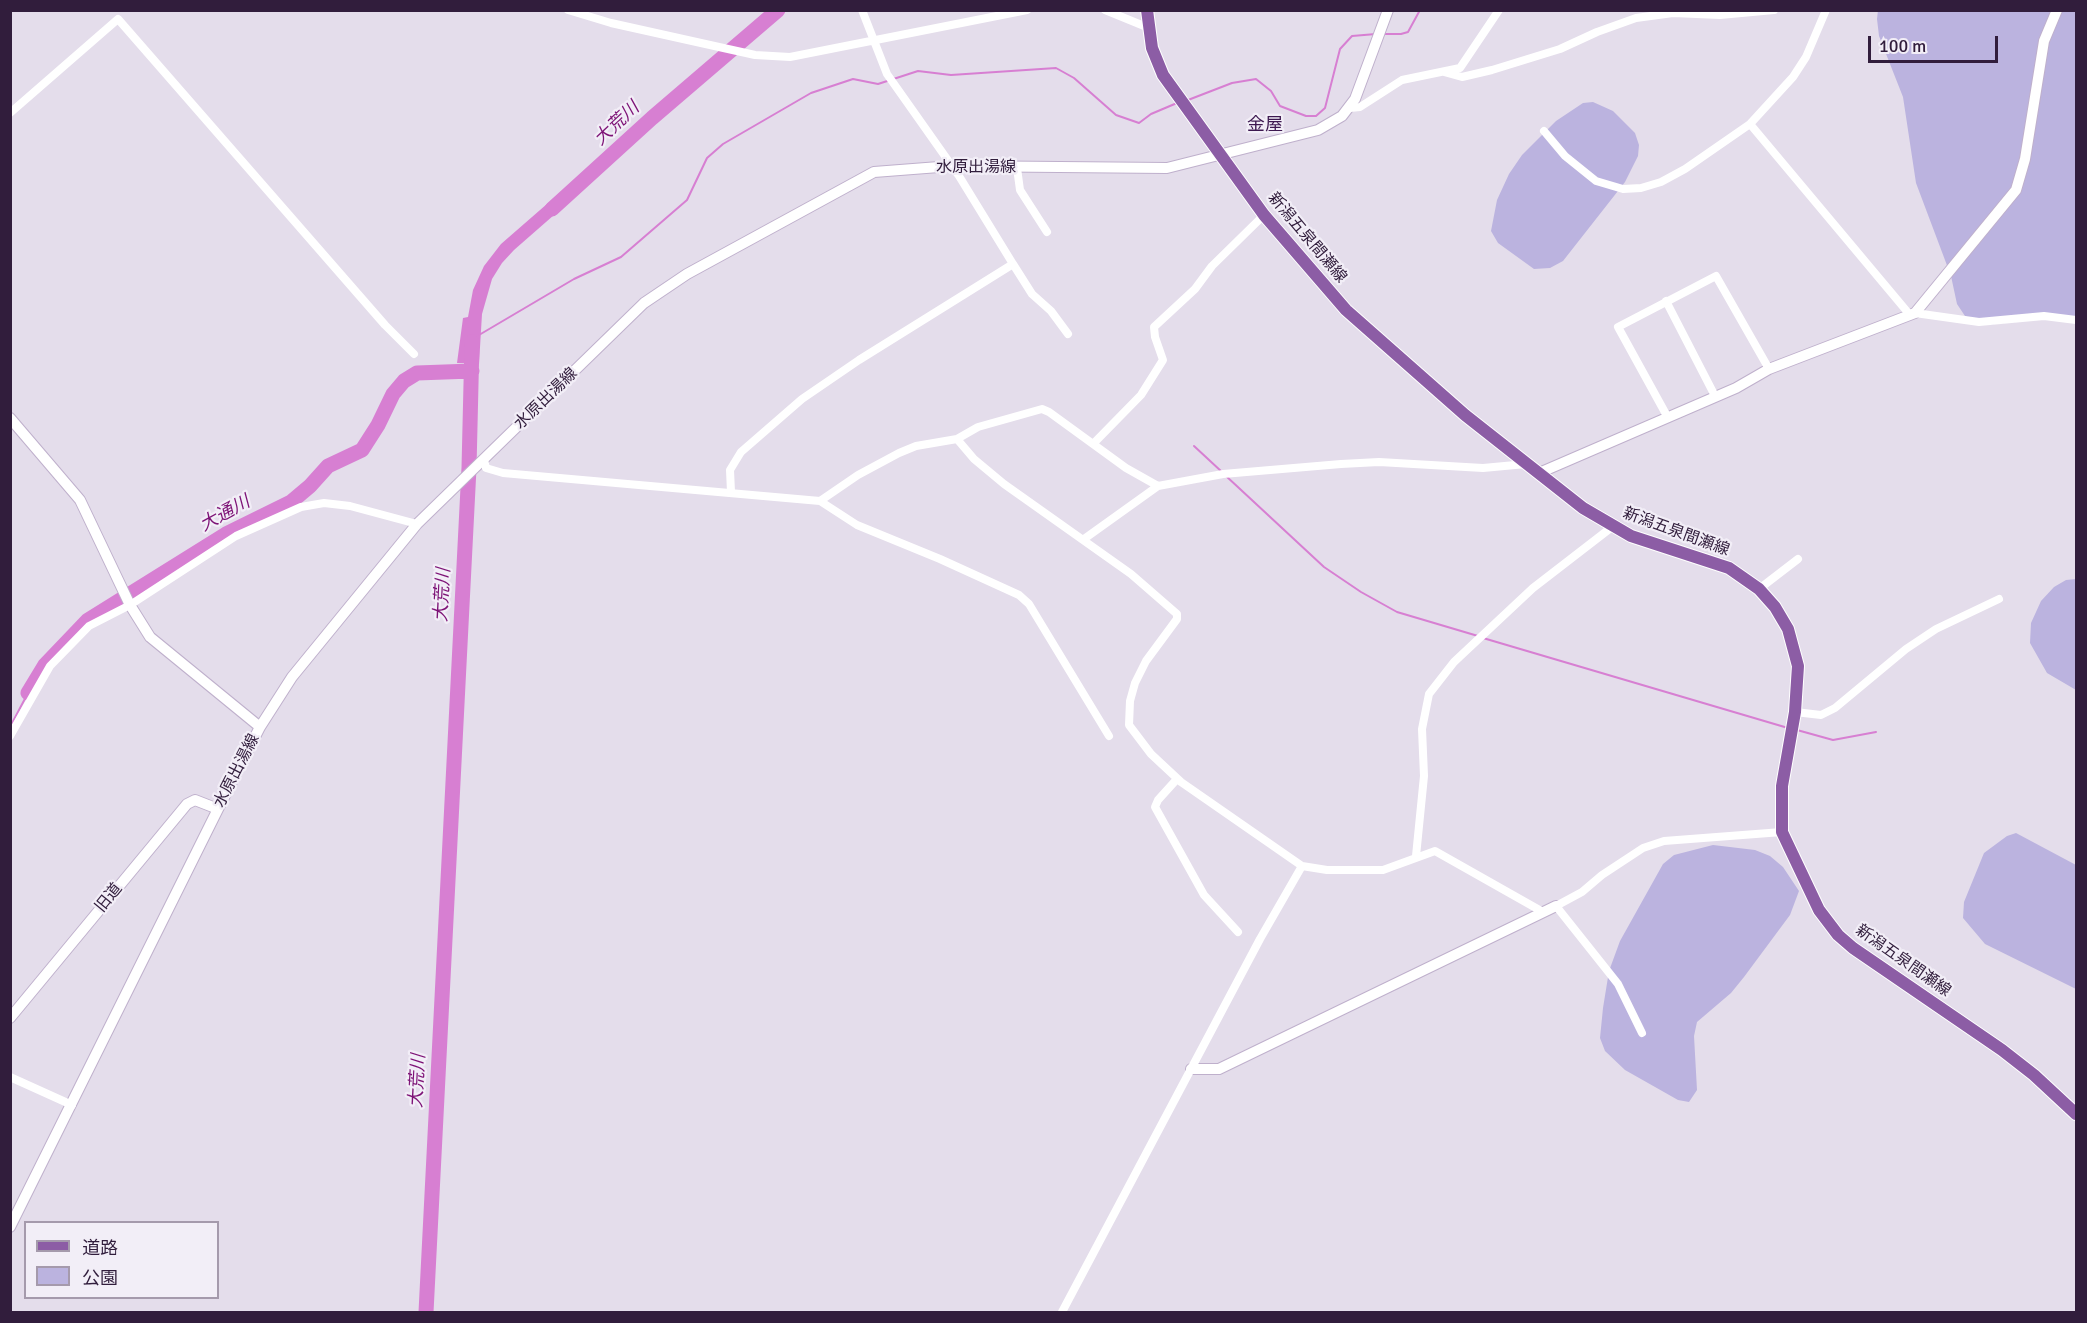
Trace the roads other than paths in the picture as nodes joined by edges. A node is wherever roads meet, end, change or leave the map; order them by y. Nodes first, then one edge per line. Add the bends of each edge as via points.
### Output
1 (568, 10) edge
2 (862, 10) edge
3 (1027, 10) edge
4 (1105, 10) edge
5 (1147, 10) edge
6 (1388, 10) edge
7 (1499, 10) edge
8 (1774, 10) edge
9 (1826, 10) edge
10 (2057, 10) edge
11 (1011, 12) edge
12 (1149, 28) junction
13 (876, 39) junction
14 (1444, 72) junction
15 (1350, 108) junction
16 (10, 113) edge
17 (1750, 124) junction
18 (1544, 131) dead end
19 (1221, 155) junction
20 (952, 166) junction
21 (1017, 168) junction
22 (1264, 215) junction
23 (1047, 232) dead end
24 (1013, 264) junction
25 (1666, 301) junction
26 (1913, 314) junction
27 (2076, 320) edge
28 (1068, 334) dead end
29 (414, 354) dead end
30 (1769, 369) junction
31 (1715, 396) junction
32 (1667, 416) junction
33 (10, 418) edge
34 (957, 439) junction
35 (1094, 444) junction
36 (481, 463) junction
37 (1526, 464) junction
38 (1539, 473) junction
39 (1158, 486) junction
40 (731, 492) junction
41 (820, 501) junction
42 (417, 524) junction
43 (1612, 526) junction
44 (1084, 539) junction
45 (1798, 559) dead end
46 (1759, 589) junction
47 (1999, 599) dead end
48 (129, 603) junction
49 (1795, 712) junction
50 (260, 727) junction
51 (10, 736) edge
52 (1109, 736) dead end
53 (1178, 778) junction
54 (218, 809) junction
55 (1782, 832) junction
56 (1416, 856) junction
57 (1302, 866) junction
58 (1556, 906) junction
59 (1543, 912) junction
60 (1238, 932) dead end
61 (10, 1018) edge
62 (1642, 1033) dead end
63 (1191, 1069) junction
64 (10, 1077) edge
65 (72, 1105) junction
66 (2076, 1114) edge
67 (10, 1227) edge
68 (1062, 1312) edge

1 - 13 street via 755,55 790,57
2 - 13 street
3 - 11 street
4 - 12 street
5 - 12 main road, 新潟五泉間瀬線
6 - 15 main road, 水原出湯線 via 1361,89
7 - 14 street via 1460,68
8 - 14 street via 1653,15 1492,70 1462,77
9 - 17 street via 1806,57 1792,78
10 - 26 main road via 2043,48 2025,159 2016,189
11 - 13 street
12 - 19 main road, 新潟五泉間瀬線 via 1156,62
13 - 20 street via 888,76
14 - 15 street via 1402,80 1360,107
15 - 19 main road, 水原出湯線 via 1318,130
16 - 29 street via 118,19
17 - 18 street via 1661,182 1623,189 1596,181 1565,156
17 - 26 street
19 - 21 main road, 水原出湯線 via 1167,168
19 - 22 main road, 新潟五泉間瀬線
20 - 21 main road, 水原出湯線
20 - 24 street
20 - 36 main road, 水原出湯線 via 874,172 674,283 645,303
21 - 23 street via 1020,190
22 - 35 street via 1154,327 1163,360 1141,395
22 - 37 main road, 新潟五泉間瀬線 via 1347,310 1403,363
24 - 28 street via 1032,294
24 - 40 street via 802,399 741,452 730,470
25 - 30 street via 1716,276
25 - 31 street
25 - 32 street via 1618,327
26 - 27 street via 1978,321 2044,316
26 - 30 main road
30 - 31 main road
31 - 32 main road
32 - 38 main road
33 - 48 main road via 80,500
34 - 35 street via 978,427 1042,410
34 - 41 street via 899,453
34 - 44 street via 1004,484
35 - 39 street
36 - 40 street via 503,474
36 - 42 main road, 水原出湯線
37 - 38 main road, 新潟五泉間瀬線
37 - 39 street via 1483,468 1369,463 1225,474
38 - 43 main road, 新潟五泉間瀬線
39 - 44 street
40 - 41 street
41 - 52 street via 857,525 1018,595 1029,604
42 - 48 street via 336,503 301,507 225,542
42 - 50 main road, 水原出湯線 via 292,677
43 - 46 main road, 新潟五泉間瀬線 via 1729,568
43 - 56 street via 1533,588 1437,681 1426,703 1422,729 1424,776
44 - 53 street via 1177,614 1135,683 1129,725 1141,744
45 - 46 street
46 - 49 main road, 新潟五泉間瀬線 via 1788,629 1798,666
47 - 49 street via 1936,629 1835,708 1821,715
48 - 50 main road via 150,638
48 - 51 street via 89,626 69,644 45,675
49 - 55 main road, 新潟五泉間瀬線 via 1782,786
50 - 54 main road, 水原出湯線
53 - 57 street
53 - 60 street via 1155,807 1204,895
54 - 61 main road, 旧道 via 195,800 187,804
54 - 65 main road, 水原出湯線
55 - 58 street via 1664,841 1643,848
55 - 66 main road, 新潟五泉間瀬線 via 1806,885 1838,935 2002,1050
56 - 57 street via 1383,870
56 - 59 street via 1435,850
57 - 63 street
58 - 59 main road
58 - 62 street via 1618,984
59 - 63 main road via 1219,1069
63 - 68 street
64 - 65 street
65 - 67 main road, 水原出湯線

